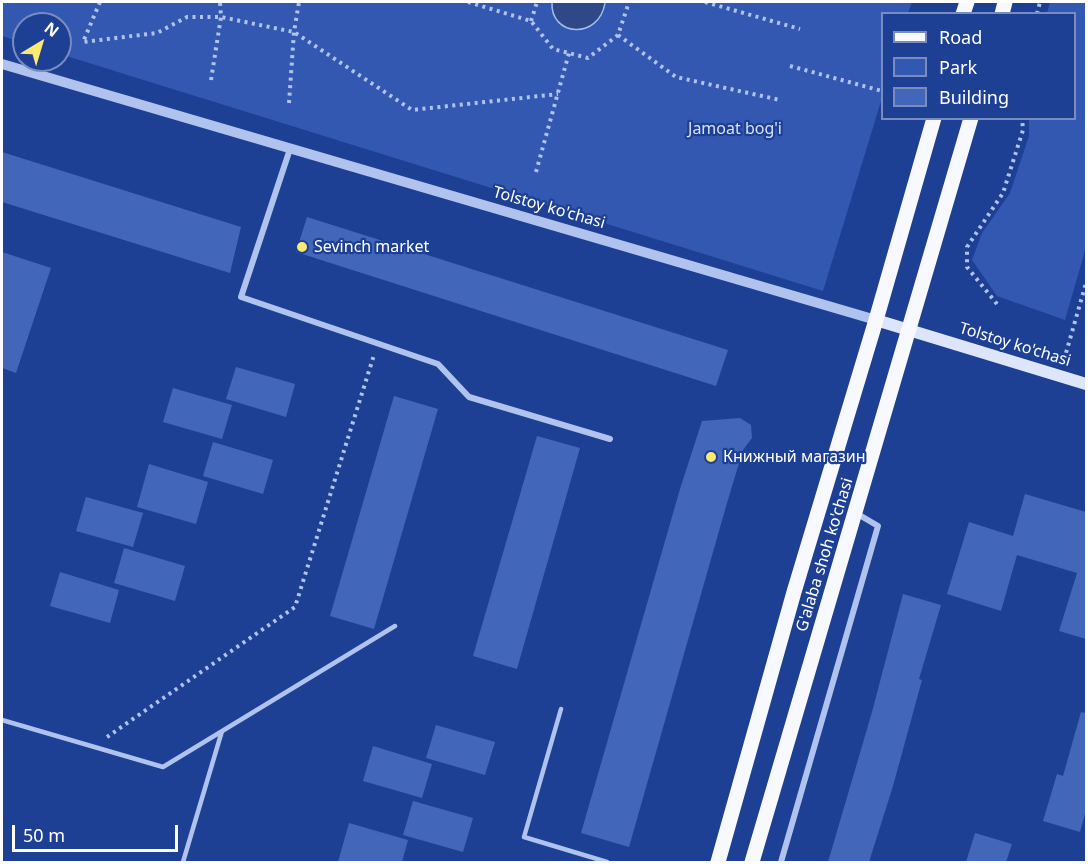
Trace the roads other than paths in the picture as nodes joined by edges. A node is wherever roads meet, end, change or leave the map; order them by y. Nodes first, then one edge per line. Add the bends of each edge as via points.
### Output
1 (2, 64) edge
2 (933, 120) edge
3 (970, 120) edge
4 (290, 149) junction
5 (876, 320) junction
6 (910, 330) junction
7 (1086, 384) edge
8 (610, 439) dead end
9 (856, 513) junction
10 (396, 627) dead end
11 (561, 709) dead end
12 (2, 720) edge
13 (222, 731) junction
14 (183, 862) edge
15 (607, 862) edge
16 (718, 862) edge
17 (752, 862) edge
18 (781, 862) edge

1 - 4 street, Tolstoy ko'chasi
2 - 5 main road, G'alaba shoh ko'chasi
3 - 6 main road, G'alaba shoh ko'chasi
4 - 5 street, Tolstoy ko'chasi
4 - 8 street via 241,297 438,364 470,397
5 - 6 main road, Tolstoy ko'chasi
5 - 16 main road, G'alaba shoh ko'chasi
6 - 7 main road, Tolstoy ko'chasi
6 - 9 main road, G'alaba shoh ko'chasi
9 - 17 main road, G'alaba shoh ko'chasi
9 - 18 street via 878,526
10 - 13 lane
11 - 15 lane via 524,837
12 - 13 lane via 163,767
13 - 14 lane

